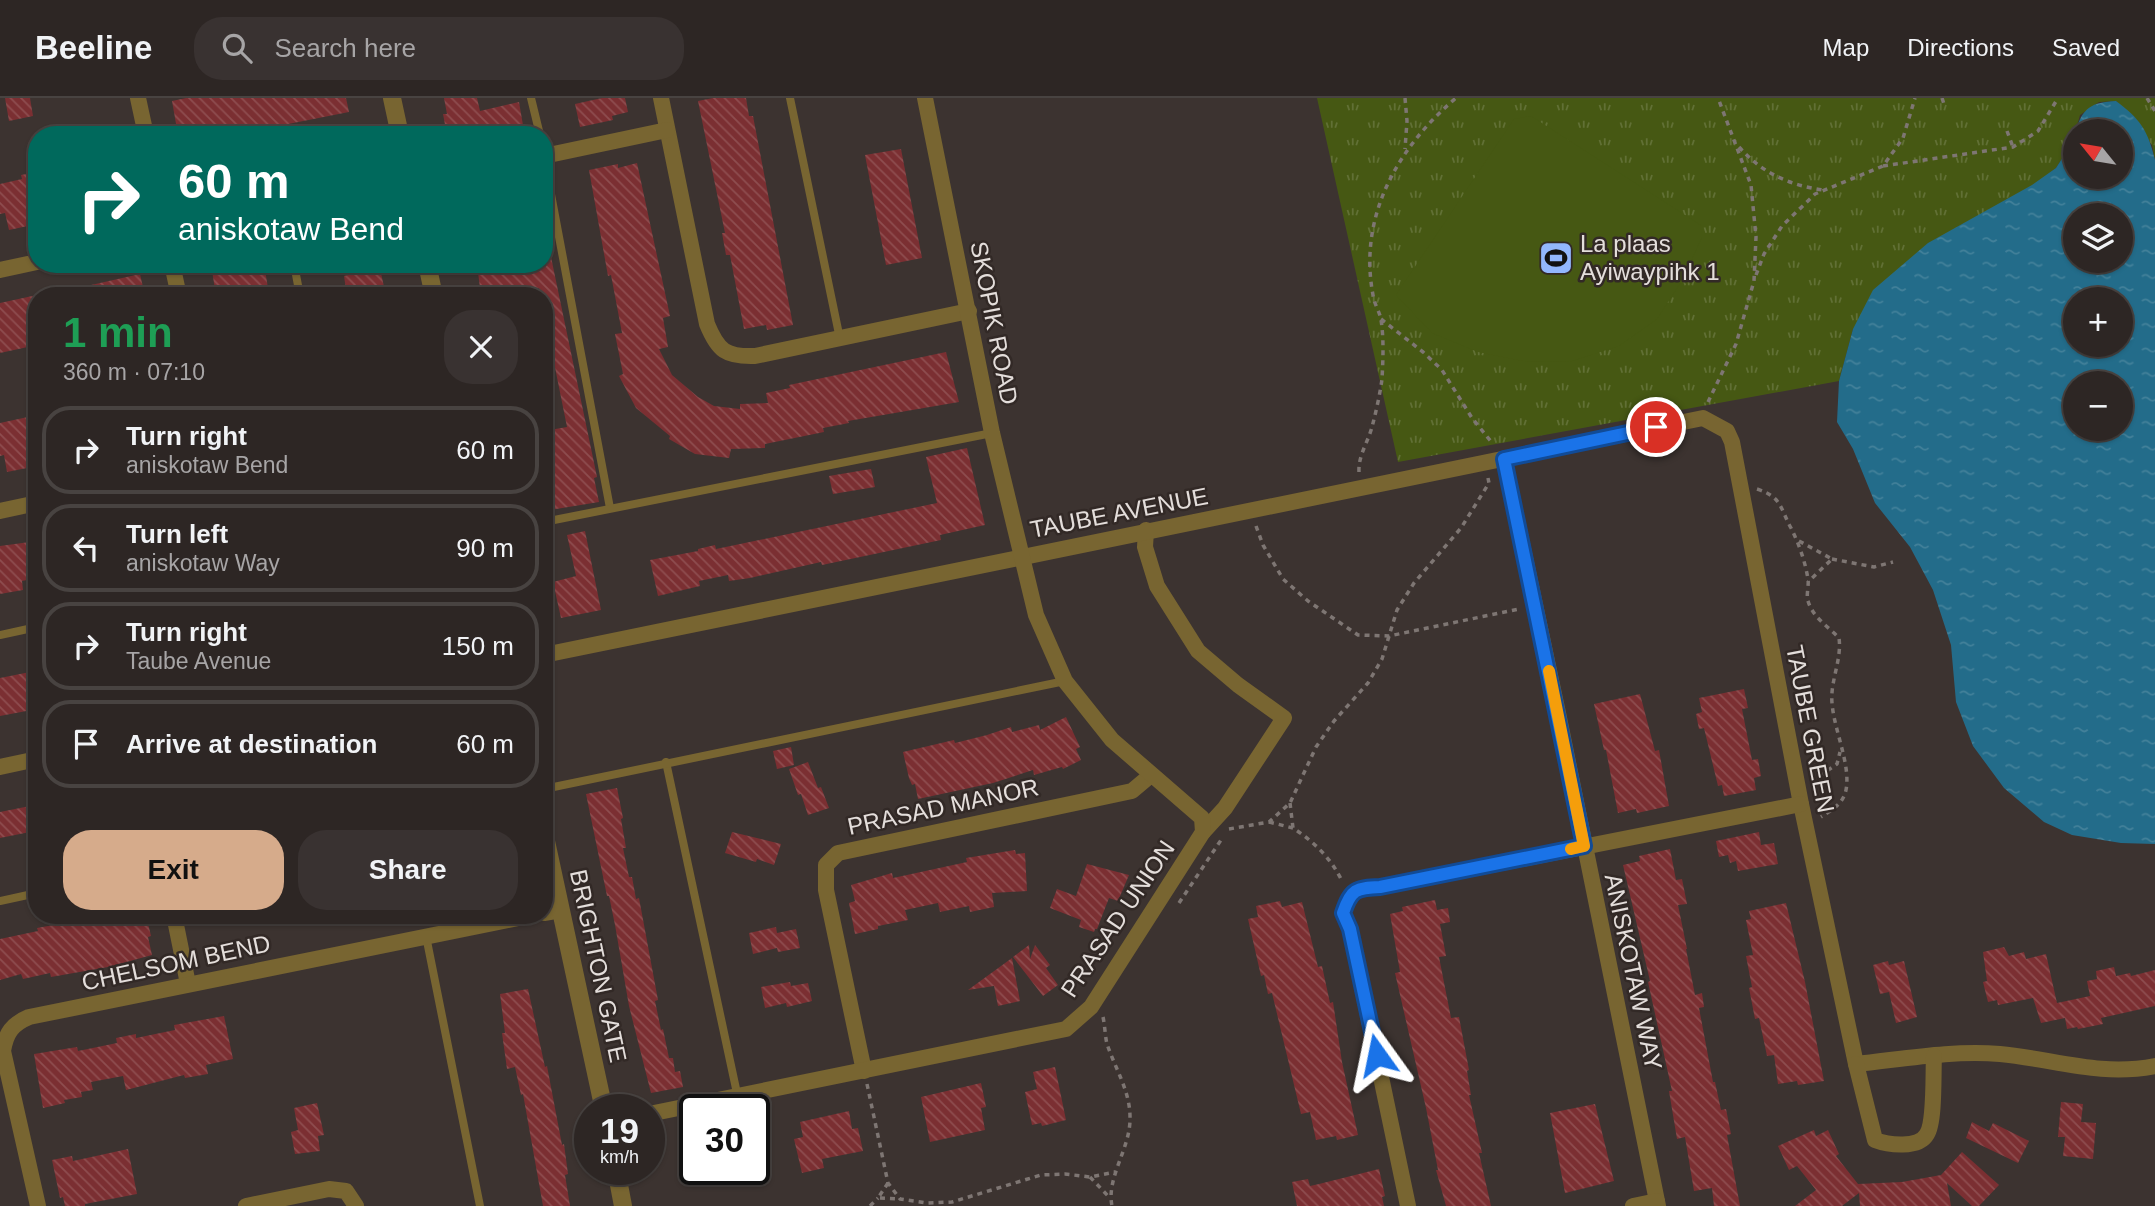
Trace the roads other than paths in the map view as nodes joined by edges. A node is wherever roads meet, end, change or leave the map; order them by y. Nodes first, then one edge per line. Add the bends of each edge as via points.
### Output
1 (138, 98) edge
2 (392, 98) edge
3 (531, 98) edge
4 (661, 98) edge
5 (790, 98) edge
6 (925, 98) edge
7 (144, 126) edge
8 (398, 126) edge
9 (538, 126) edge
10 (667, 130) junction
11 (553, 154) edge
12 (553, 204) edge
13 (28, 264) edge
14 (0, 270) edge
15 (969, 311) junction
16 (840, 339) junction
17 (1703, 418) joint
18 (992, 433) junction
19 (1504, 459) junction
20 (28, 505) edge
21 (610, 508) junction
22 (0, 511) edge
23 (553, 520) edge
24 (1146, 530) junction
25 (1020, 556) junction
26 (28, 629) edge
27 (0, 635) edge
28 (553, 653) edge
29 (1065, 681) junction
30 (28, 761) edge
31 (666, 762) junction
32 (0, 767) edge
33 (1151, 775) junction
34 (553, 787) edge
35 (1801, 804) junction
36 (1203, 832) junction
37 (1584, 846) junction
38 (28, 895) edge
39 (0, 901) edge
40 (553, 911) edge
41 (176, 924) edge
42 (487, 924) edge
43 (426, 936) junction
44 (188, 984) junction
45 (1934, 1056) junction
46 (1856, 1064) junction
47 (2155, 1066) edge
48 (866, 1079) junction
49 (600, 1094) edge
50 (737, 1094) edge
51 (765, 1094) edge
52 (619, 1185) edge
53 (1657, 1204) edge
54 (38, 1206) edge
55 (246, 1206) edge
56 (356, 1206) edge
57 (480, 1206) edge
58 (623, 1206) edge
59 (1408, 1206) edge
60 (1633, 1206) edge

1 - 7 street
2 - 8 street
3 - 9 lane
4 - 10 street
5 - 16 lane
6 - 15 street, SKOPIK ROAD
10 - 11 street
10 - 16 street via 707,324 718,347 729,354 755,356
12 - 21 lane
13 - 14 street
15 - 16 street
15 - 18 street, SKOPIK ROAD
17 - 19 street, TAUBE AVENUE
17 - 35 street, TAUBE GREEN via 1727,431 1732,442
18 - 21 lane
18 - 25 street, SKOPIK ROAD
19 - 24 street, TAUBE AVENUE
19 - 37 street, ANISKOTAW WAY
20 - 22 street
21 - 23 lane
24 - 25 street, TAUBE AVENUE
24 - 36 street via 1145,547 1157,586 1198,651 1284,718 1222,812
25 - 28 street, TAUBE AVENUE
25 - 29 street, PRASAD UNION via 1036,615
26 - 27 lane
29 - 31 lane
29 - 33 street, PRASAD UNION via 1112,740
30 - 32 street
31 - 34 lane
31 - 50 lane
33 - 36 street, PRASAD UNION via 1202,818
33 - 48 street, PRASAD MANOR via 1132,791 838,853 826,865 826,890
35 - 37 street
35 - 46 street, TAUBE GREEN
36 - 48 street, PRASAD UNION via 1091,1007 1066,1029
37 - 53 street, ANISKOTAW WAY
37 - 59 street via 1358,888 1349,896 1343,913
38 - 39 lane
40 - 49 street, BRIGHTON GATE
41 - 44 street
42 - 43 street, CHELSOM BEND
43 - 44 street, CHELSOM BEND
43 - 57 lane
44 - 54 street, CHELSOM BEND via 14,1023 3,1051
45 - 46 street
45 - 46 street, TAUBE GREEN via 1931,1123 1927,1136 1918,1142 1875,1140
45 - 47 street via 1964,1052 2003,1055 2090,1070
48 - 51 street, PRASAD UNION
52 - 58 street
53 - 60 street
55 - 56 street via 329,1189 346,1191

